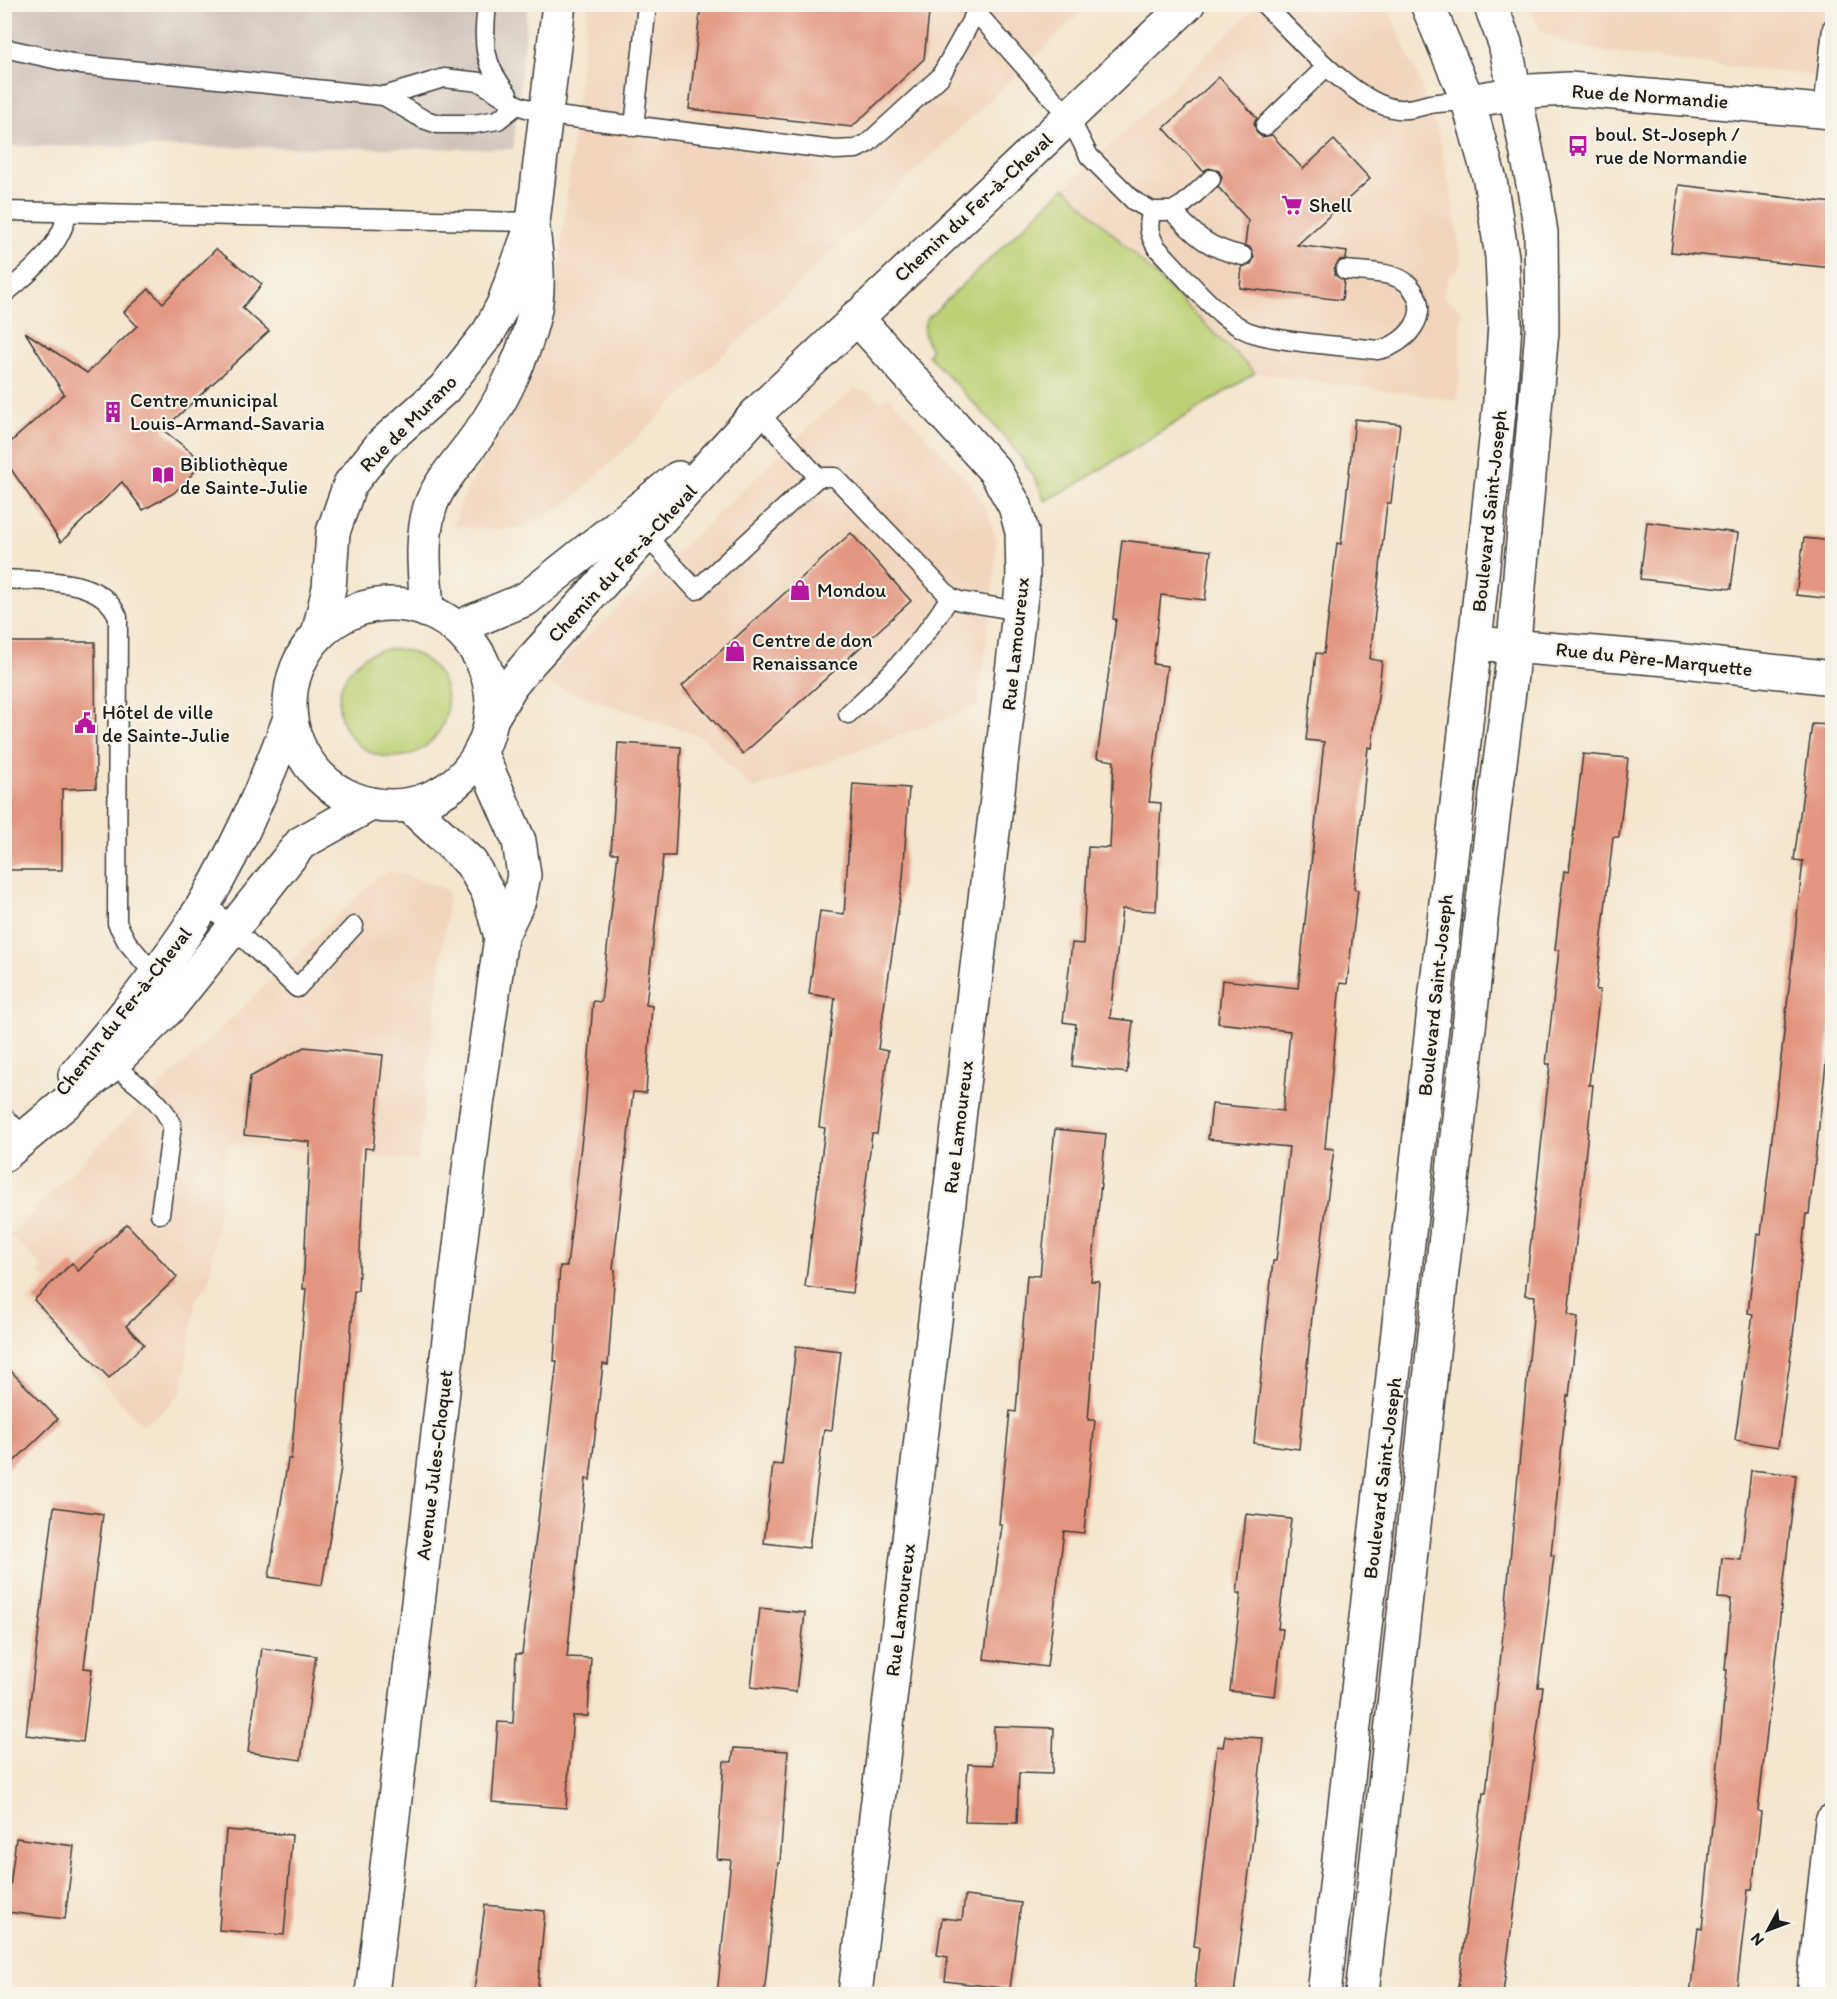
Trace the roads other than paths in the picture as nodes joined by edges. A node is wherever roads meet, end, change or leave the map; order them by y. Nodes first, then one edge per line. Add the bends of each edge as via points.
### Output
1 (487, 4) edge
2 (559, 4) edge
3 (647, 4) edge
4 (1188, 4) edge
5 (1264, 4) edge
6 (1427, 4) edge
7 (1490, 4) edge
8 (978, 7) edge
9 (1833, 28) edge
10 (4, 48) edge
11 (1326, 67) junction
12 (1516, 92) junction
13 (384, 96) junction
14 (1468, 101) junction
15 (517, 105) junction
16 (1828, 112) edge
17 (548, 115) junction
18 (1069, 117) junction
19 (1264, 126) dead end
20 (634, 127) junction
21 (1211, 179) dead end
22 (4, 211) edge
23 (1152, 211) junction
24 (1172, 211) junction
25 (67, 212) junction
26 (533, 222) junction
27 (1243, 256) dead end
28 (1346, 270) dead end
29 (4, 294) edge
30 (856, 317) junction
31 (758, 412) junction
32 (818, 477) junction
33 (638, 527) junction
34 (4, 579) edge
35 (950, 597) junction
36 (427, 611) junction
37 (1019, 611) junction
38 (456, 628) junction
39 (318, 635) junction
40 (1475, 643) junction
41 (1513, 645) junction
42 (1833, 678) edge
43 (848, 714) dead end
44 (290, 718) junction
45 (492, 718) junction
46 (480, 752) junction
47 (369, 805) junction
48 (410, 806) junction
49 (205, 902) junction
50 (233, 926) junction
51 (354, 926) dead end
52 (501, 937) junction
53 (155, 976) junction
54 (176, 1000) junction
55 (104, 1056) junction
56 (11, 1136) edge
57 (160, 1214) dead end
58 (1833, 1821) edge
59 (372, 1995) edge
60 (855, 1995) edge
61 (1324, 1995) edge
62 (1362, 1995) edge
63 (1813, 1995) edge

1 - 15 lane via 483,41 488,65
2 - 17 street, Rue de Murano
3 - 20 lane
4 - 18 street, Chemin du Fer-à-Cheval
5 - 11 lane
6 - 14 street, Boulevard Saint-Joseph
7 - 12 street, Boulevard Saint-Joseph via 1505,43
8 - 18 lane
8 - 20 lane via 940,77 868,143 856,148 835,150
9 - 16 lane
10 - 13 lane via 81,64
11 - 14 lane via 1375,103 1397,109
11 - 19 lane
12 - 14 street, Rue de Normandie
12 - 16 street, Rue de Normandie via 1569,89
12 - 41 street, Boulevard Saint-Joseph via 1540,233 1542,331
13 - 15 lane via 444,78 480,82
13 - 15 lane via 438,124 498,120
14 - 40 street, Boulevard Saint-Joseph via 1490,180 1502,257 1505,324
15 - 17 lane
17 - 20 lane
17 - 26 street, Rue de Murano
18 - 23 lane via 1089,156 1122,191
18 - 30 street, Chemin du Fer-à-Cheval
21 - 24 lane
22 - 25 lane
23 - 24 lane
23 - 28 lane via 1148,223 1157,248 1242,329 1264,336 1378,350 1405,339 1415,327 1419,312 1408,284 1393,277
24 - 27 lane via 1199,239 1217,250
25 - 26 lane
25 - 29 lane via 56,242
26 - 36 street, Rue de Murano via 538,272 536,304 515,367 480,433 430,506 423,552
26 - 39 street, Rue de Murano via 489,332 444,389 382,444 350,484 333,532 328,588
30 - 31 street, Chemin du Fer-à-Cheval
30 - 37 street, Rue Lamoureux via 987,462 1010,495 1024,548
31 - 32 lane
31 - 33 street, Chemin du Fer-à-Cheval
32 - 33 lane via 696,590
32 - 35 lane via 835,477
33 - 38 street, Chemin du Fer-à-Cheval via 526,599
33 - 45 street, Chemin du Fer-à-Cheval via 512,684
34 - 53 lane via 93,590 106,598 118,617 117,923
35 - 37 lane
35 - 43 lane via 903,663
36 - 38 street
36 - 39 street via 390,604 366,608 340,617
37 - 60 street, Rue Lamoureux
38 - 45 street via 481,659
39 - 44 street via 297,670
40 - 41 street, Rue du Père-Marquette
40 - 61 street, Boulevard Saint-Joseph
41 - 42 street, Rue du Père-Marquette
41 - 62 street, Boulevard Saint-Joseph
44 - 47 street via 295,741 315,770 332,786
44 - 49 street, Chemin du Fer-à-Cheval via 251,814
45 - 46 street
46 - 48 street via 458,781
46 - 52 street, Avenue Jules-Choquet via 519,841 523,867 522,889
47 - 48 street
47 - 50 street, Chemin du Fer-à-Cheval via 301,843
48 - 52 street, Avenue Jules-Choquet via 471,863 488,892
49 - 50 lane
49 - 53 street, Chemin du Fer-à-Cheval
50 - 51 lane via 297,988
50 - 54 street, Chemin du Fer-à-Cheval
52 - 59 street, Avenue Jules-Choquet via 470,1162
53 - 54 lane
53 - 55 street, Chemin du Fer-à-Cheval
54 - 55 street, Chemin du Fer-à-Cheval
55 - 56 street, Chemin du Fer-à-Cheval
55 - 57 lane via 145,1089 168,1115 172,1126
58 - 63 street

